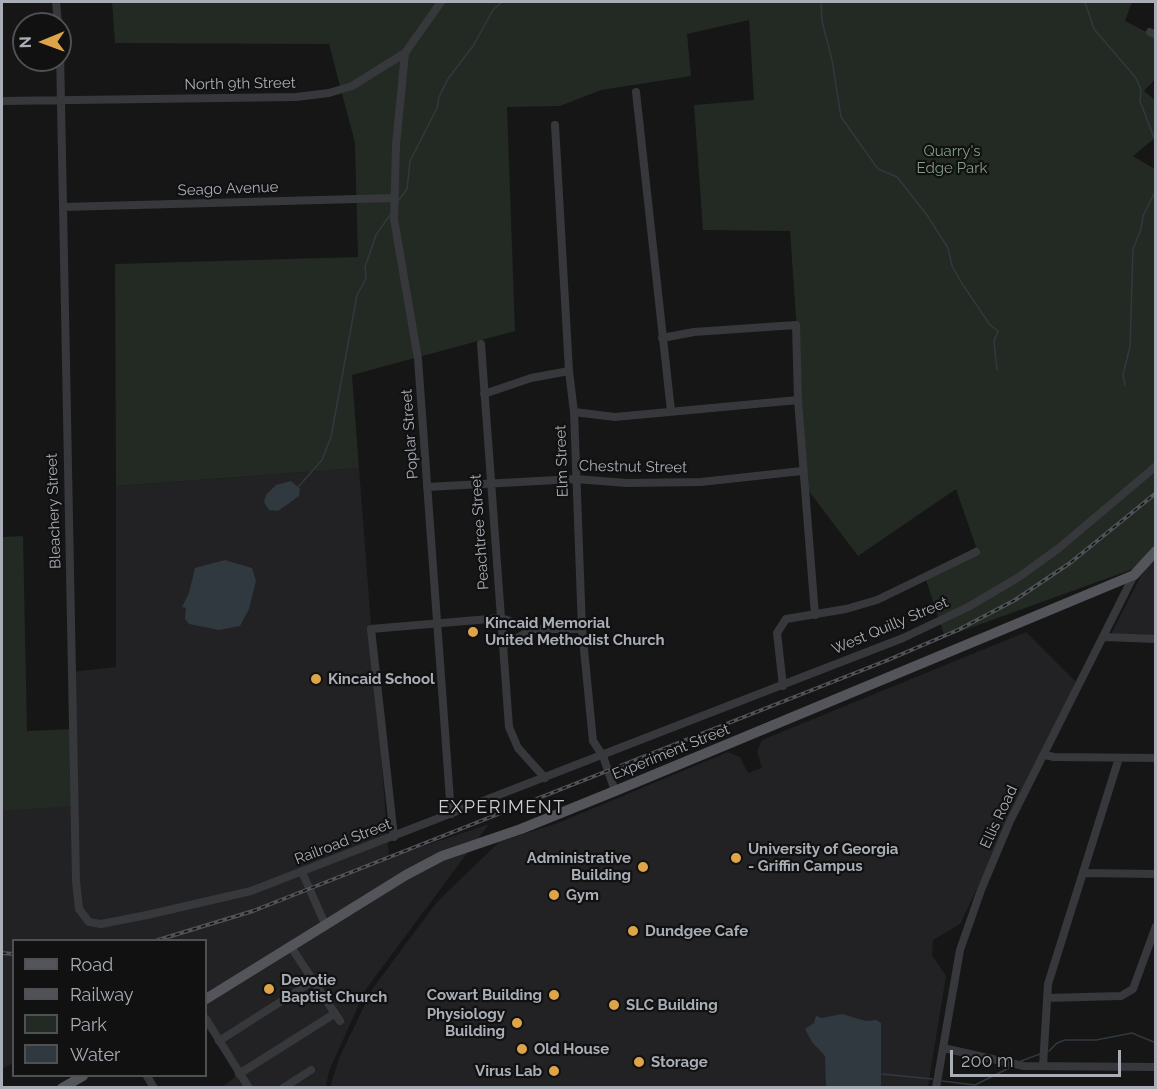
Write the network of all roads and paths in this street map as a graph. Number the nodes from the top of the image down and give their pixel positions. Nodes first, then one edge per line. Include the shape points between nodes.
1 (441, 2) edge
2 (405, 53) junction
3 (61, 72) edge
4 (636, 92) dead end
5 (63, 100) junction
6 (2, 101) edge
7 (555, 125) dead end
8 (393, 198) junction
9 (63, 207) junction
10 (662, 338) junction
11 (481, 344) dead end
12 (569, 371) junction
13 (484, 394) junction
14 (798, 400) junction
15 (671, 411) junction
16 (574, 412) junction
17 (1155, 466) edge
18 (802, 471) junction
19 (575, 479) junction
20 (490, 482) junction
21 (427, 487) junction
22 (1155, 551) edge
23 (976, 552) dead end
24 (1134, 575) junction
25 (815, 615) junction
26 (501, 618) junction
27 (436, 621) junction
28 (533, 629) junction
29 (582, 629) junction
30 (1105, 637) junction
31 (1155, 639) edge
32 (503, 646) junction
33 (783, 686) junction
34 (603, 755) junction
35 (1046, 755) junction
36 (1119, 758) junction
37 (1155, 758) edge
38 (544, 778) junction
39 (615, 791) junction
40 (451, 814) junction
41 (394, 837) junction
42 (303, 872) junction
43 (1084, 873) junction
44 (1155, 874) edge
45 (85, 919) joint
46 (325, 924) junction
47 (1155, 926) edge
48 (291, 947) junction
49 (313, 981) junction
50 (207, 998) edge
51 (1047, 998) junction
52 (207, 1021) edge
53 (219, 1041) junction
54 (943, 1048) junction
55 (1043, 1066) junction
56 (1155, 1067) edge
57 (311, 1070) dead end
58 (239, 1074) junction
59 (81, 1077) edge
60 (63, 1087) edge
61 (249, 1088) edge
62 (283, 1088) edge
63 (936, 1088) edge

1 - 2 street, North 9th Street
2 - 5 street, North 9th Street via 352,86 329,93 296,97
2 - 8 street, Poplar Street
3 - 5 street, Bleachery Street
4 - 10 street
5 - 6 street, North 9th Street
5 - 9 street, Bleachery Street
7 - 12 street, Elm Street
8 - 9 street, Seago Avenue
8 - 21 street, Poplar Street via 396,237 418,359
9 - 45 street, Bleachery Street via 76,881 79,909
10 - 14 street via 796,325
10 - 15 street
11 - 13 street, Peachtree Street
12 - 13 street via 531,378
12 - 16 street, Elm Street
13 - 20 street, Peachtree Street
14 - 15 street
14 - 18 street
15 - 16 street via 615,417
16 - 19 street, Elm Street
17 - 33 street, West Quilly Street via 1059,548 990,595 903,638
18 - 19 street, Chestnut Street via 701,482
18 - 25 street
19 - 20 street, Chestnut Street
19 - 29 street, Elm Street
20 - 21 street, Chestnut Street
20 - 26 street, Peachtree Street
21 - 27 street, Poplar Street
22 - 24 main road, Experiment Street
23 - 25 street via 877,600
24 - 30 street, Ellis Road
24 - 39 main road, Experiment Street
25 - 33 street via 781,623 777,633
26 - 27 street
26 - 28 street
26 - 32 street, Peachtree Street
27 - 40 street, Poplar Street
27 - 41 street via 371,629
28 - 29 street
28 - 32 street
29 - 34 street, Elm Street via 593,741
30 - 31 street
30 - 35 street, Ellis Road
32 - 38 street, Peachtree Street via 512,738
33 - 34 street, West Quilly Street
34 - 38 street, Railroad Street
34 - 39 street, Elm Street
35 - 36 street
35 - 54 street, Ellis Road via 1010,821 960,950
36 - 37 street
36 - 43 street
38 - 40 street, Railroad Street
39 - 46 main road, Experiment Street via 442,856
40 - 41 street, Railroad Street
41 - 42 street, Railroad Street
42 - 45 street, Railroad Street via 251,891 147,915 101,924
42 - 46 street
43 - 44 street
43 - 51 street
46 - 48 main road, Experiment Street
47 - 51 street via 1133,989 1121,996
48 - 49 street
48 - 50 main road, Experiment Street
49 - 53 street
49 - 58 street via 337,1017
51 - 55 street
52 - 53 street
53 - 58 street
54 - 55 street via 1005,1063
54 - 63 street, Ellis Road
55 - 56 street
57 - 62 street
58 - 61 street
59 - 60 main road

